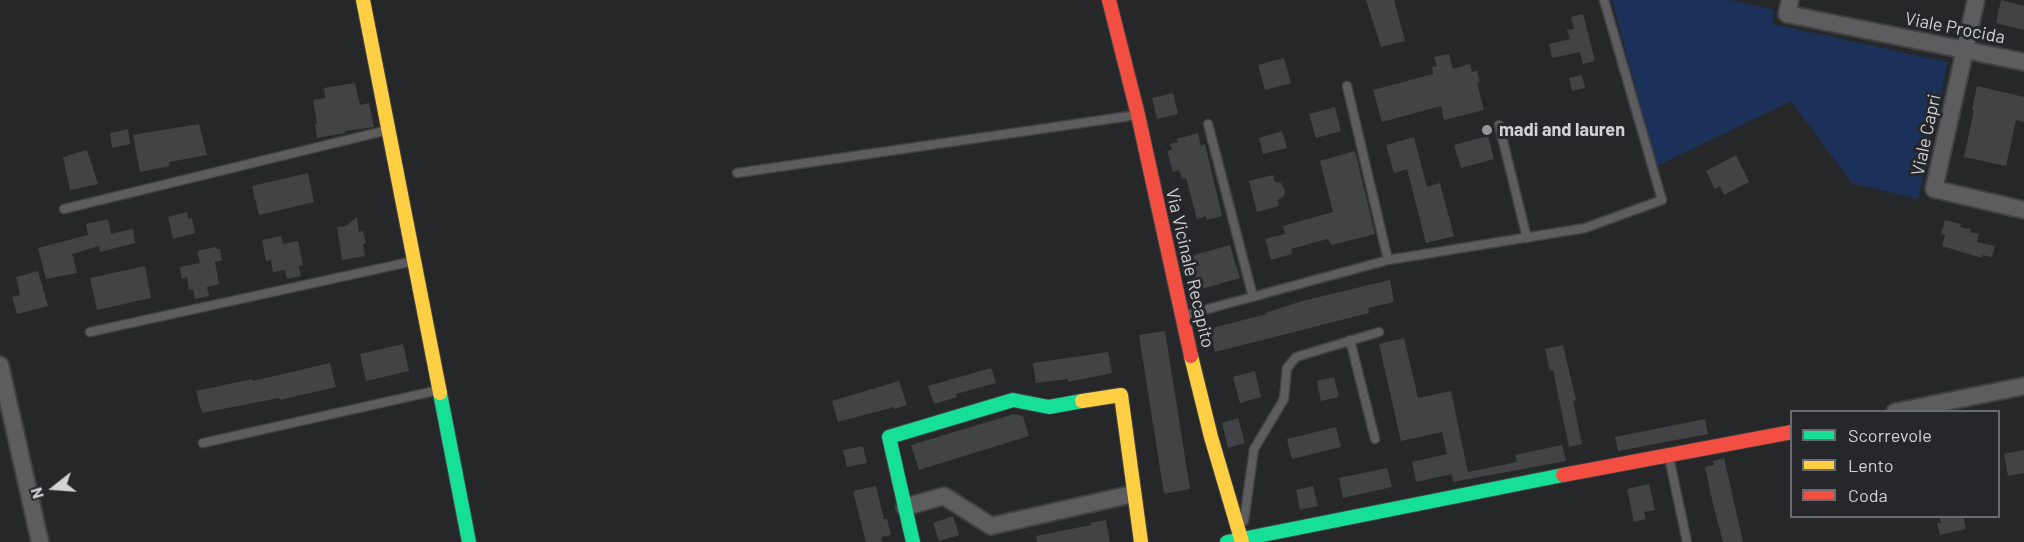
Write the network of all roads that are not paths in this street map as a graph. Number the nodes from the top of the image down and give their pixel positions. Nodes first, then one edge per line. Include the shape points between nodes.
1 (363, 0) edge
2 (1109, 0) edge
3 (1604, 0) edge
4 (1790, 0) edge
5 (1976, 0) edge
6 (1965, 50) junction
7 (2024, 62) edge
8 (1347, 86) dead end
9 (1138, 115) junction
10 (1208, 124) dead end
11 (1499, 125) dead end
12 (388, 130) junction
13 (737, 173) dead end
14 (64, 209) dead end
15 (2024, 210) edge
16 (1527, 238) junction
17 (1388, 260) junction
18 (414, 261) junction
19 (1253, 297) junction
20 (1182, 316) junction
21 (90, 332) dead end
22 (1379, 332) dead end
23 (1350, 340) junction
24 (0, 365) edge
25 (2024, 386) edge
26 (439, 390) junction
27 (1900, 410) edge
28 (1790, 432) edge
29 (1375, 439) dead end
30 (203, 443) dead end
31 (1669, 457) junction
32 (1132, 494) junction
33 (905, 507) junction
34 (1237, 541) edge
35 (40, 542) edge
36 (469, 542) edge
37 (913, 542) edge
38 (1142, 542) edge
39 (1687, 542) edge

1 - 12 street
2 - 9 street, Via Vicinale Recapito
3 - 16 lane via 1662,200 1585,228
4 - 6 street, Viale Procida via 1787,14
5 - 6 street, Viale Capri
6 - 7 street, Viale Procida
6 - 15 street, Viale Capri via 1935,189
8 - 17 lane
9 - 13 lane
9 - 20 street, Via Vicinale Recapito
10 - 19 lane
11 - 16 lane
12 - 14 lane
12 - 18 street
16 - 17 lane
17 - 19 lane
18 - 21 lane
18 - 26 street
19 - 20 lane
20 - 34 street, Via Vicinale Recapito
22 - 23 lane
23 - 29 lane
23 - 34 lane via 1296,357 1287,368 1284,399 1254,448
24 - 35 street
25 - 27 street
26 - 30 lane
26 - 36 street
28 - 31 street
31 - 34 street via 1478,491
31 - 39 lane
32 - 33 street via 991,526 945,496
32 - 33 street via 1121,395 1049,407 1013,399 889,436
32 - 38 street
33 - 37 street

